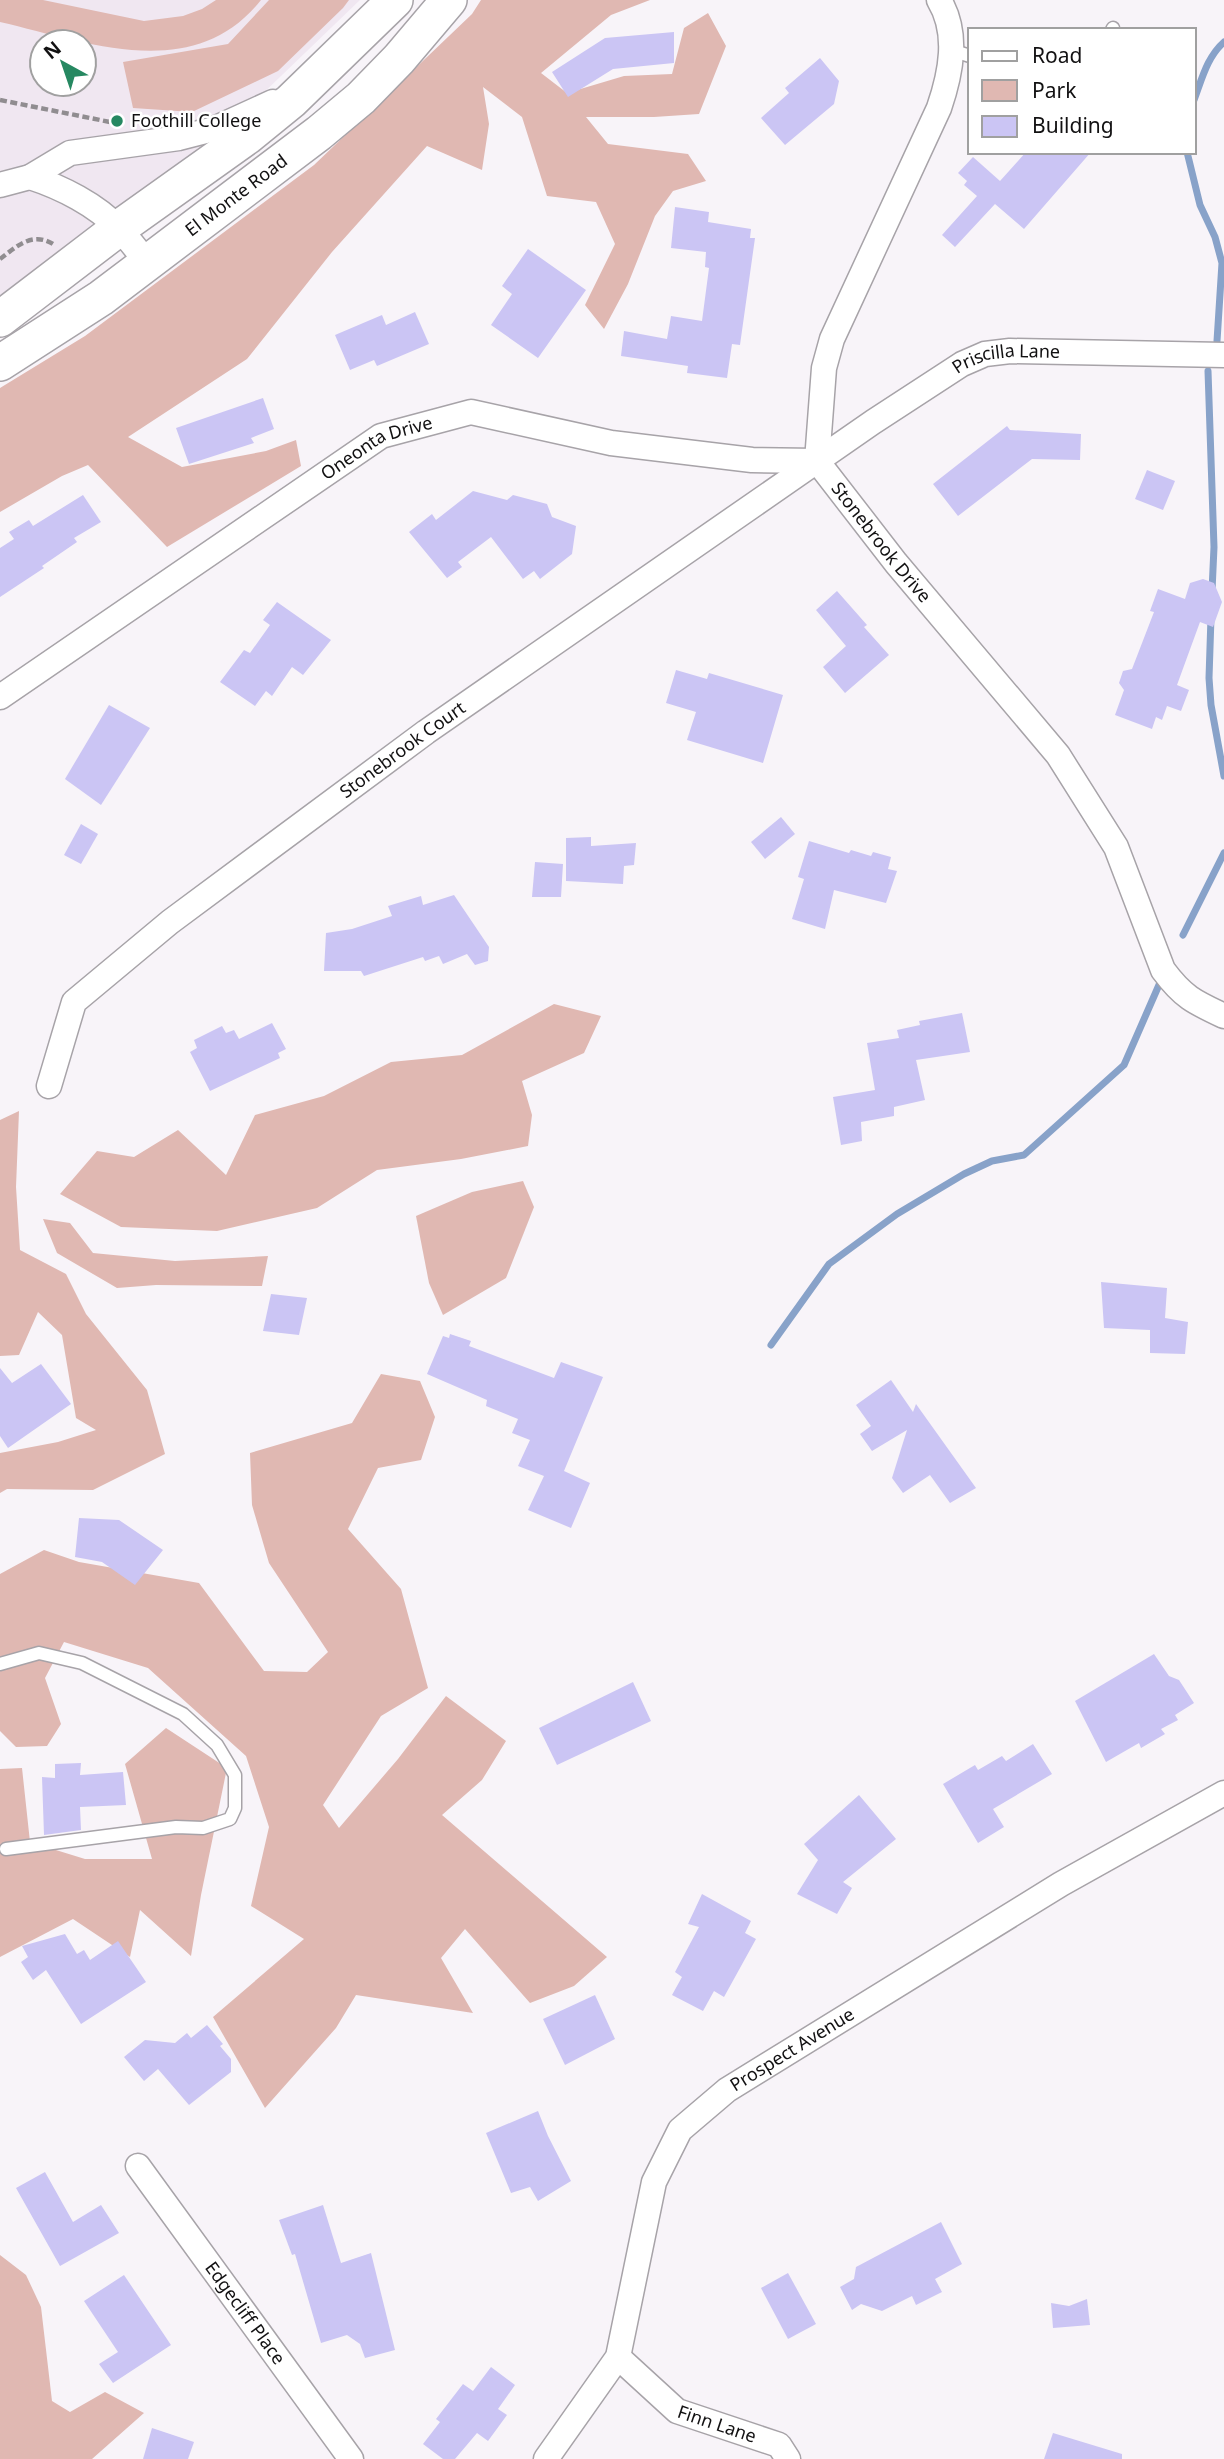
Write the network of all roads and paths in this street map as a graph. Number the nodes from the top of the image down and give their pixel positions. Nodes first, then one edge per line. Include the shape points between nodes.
1 (395, 0) edge
2 (449, 0) edge
3 (939, 0) edge
4 (348, 48) junction
5 (960, 53) edge
6 (0, 100) edge
7 (115, 123) dead end
8 (30, 177) junction
9 (0, 185) edge
10 (119, 228) junction
11 (60, 250) dead end
12 (0, 259) edge
13 (147, 263) junction
14 (0, 318) edge
15 (1224, 355) edge
16 (0, 363) edge
17 (817, 461) junction
18 (0, 697) edge
19 (1224, 1016) edge
20 (49, 1086) dead end
21 (0, 1664) edge
22 (1224, 1793) edge
23 (6, 1849) dead end
24 (138, 2166) dead end
25 (618, 2357) junction
26 (351, 2459) edge
27 (546, 2459) edge
28 (788, 2459) edge

1 - 4 street
2 - 13 street, El Monte Road via 361,98
3 - 5 street
4 - 8 street via 306,82 245,116 179,138 70,153
4 - 10 street via 248,136
5 - 17 street via 832,339 824,368
6 - 7 path
8 - 9 street
8 - 10 street via 77,198
10 - 13 street
10 - 14 street
11 - 12 path via 49,241 23,241
13 - 16 street, El Monte Road via 101,299
15 - 17 street, Priscilla Lane via 985,354 962,364
17 - 18 street, Oneonta Drive via 752,460 611,443 471,412 381,436
17 - 19 street, Stonebrook Drive via 896,563 1058,755 1116,848 1163,970 1189,1000
17 - 20 street, Stonebrook Court via 426,732 170,922 74,1002
21 - 23 lane via 38,1653 82,1663 135,1687 183,1714 217,1745 235,1775 235,1808 230,1819 203,1828 176,1827
22 - 25 street, Prospect Avenue via 1061,1884 727,2090 680,2130 654,2182
24 - 26 street, Edgecliff Place
25 - 27 street, Prospect Avenue
25 - 28 street, Finn Lane via 677,2411 779,2445

